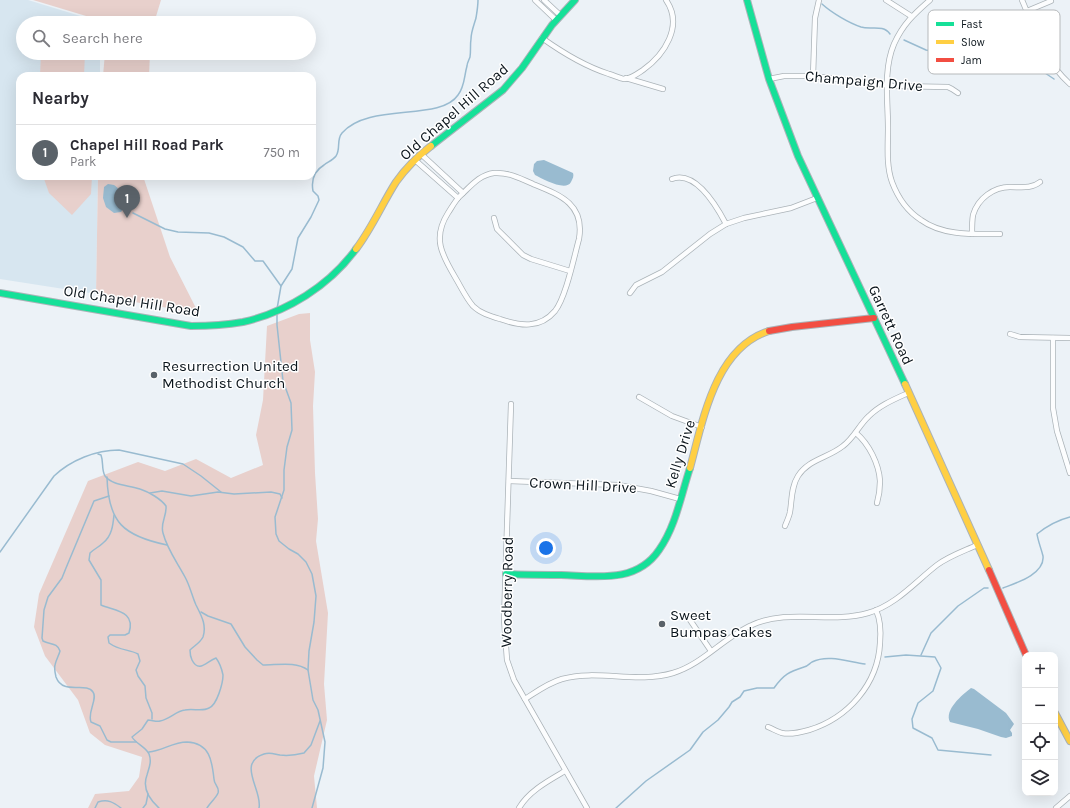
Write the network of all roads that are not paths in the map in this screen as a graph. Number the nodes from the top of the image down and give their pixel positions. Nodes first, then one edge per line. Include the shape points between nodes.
1 (535, 0) edge
2 (544, 0) edge
3 (575, 0) edge
4 (666, 0) edge
5 (747, 0) edge
6 (819, 0) edge
7 (886, 0) edge
8 (930, 0) edge
9 (1022, 0) edge
10 (1051, 1) edge
11 (1027, 10) joint
12 (911, 16) junction
13 (558, 17) junction
14 (542, 38) junction
15 (1060, 73) edge
16 (813, 76) junction
17 (626, 78) junction
18 (769, 79) junction
19 (1070, 84) edge
20 (887, 85) junction
21 (663, 89) dead end
22 (958, 93) dead end
23 (421, 154) junction
24 (415, 160) junction
25 (442, 173) junction
26 (437, 179) junction
27 (672, 179) dead end
28 (1040, 182) dead end
29 (463, 193) junction
30 (458, 198) junction
31 (816, 198) junction
32 (494, 218) dead end
33 (726, 224) junction
34 (972, 234) junction
35 (1000, 234) dead end
36 (570, 272) junction
37 (0, 293) edge
38 (630, 293) dead end
39 (874, 318) junction
40 (1010, 334) dead end
41 (1053, 338) junction
42 (1070, 338) edge
43 (908, 393) junction
44 (639, 397) dead end
45 (511, 404) dead end
46 (702, 427) junction
47 (856, 433) junction
48 (1070, 473) edge
49 (509, 481) junction
50 (680, 498) junction
51 (877, 503) dead end
52 (785, 526) dead end
53 (977, 545) junction
54 (506, 574) junction
55 (876, 610) junction
56 (688, 617) dead end
57 (711, 651) junction
58 (1025, 652) edge
59 (525, 699) junction
60 (1058, 719) edge
61 (768, 727) dead end
62 (1070, 741) edge
63 (566, 771) junction
64 (1070, 796) edge
65 (519, 808) edge
66 (587, 808) edge
67 (1056, 808) edge

1 - 13 street
2 - 13 street
3 - 13 street, Old Chapel Hill Road
4 - 17 street via 673,21 668,44 650,66 635,76
5 - 18 street, Garrett Road
6 - 16 street via 815,18
7 - 12 street
8 - 12 street
9 - 11 street
10 - 11 street
12 - 20 street via 893,46
13 - 14 street, Old Chapel Hill Road
14 - 17 street via 591,68
14 - 23 street, Old Chapel Hill Road via 506,88
15 - 19 street
16 - 18 street, Champaign Drive
16 - 20 street, Champaign Drive
17 - 21 street
18 - 31 street, Garrett Road via 788,133
20 - 22 street, Champaign Drive via 948,87
20 - 34 street via 888,165 892,182 902,202 910,212 931,226
23 - 24 street, Old Chapel Hill Road
23 - 25 street
24 - 26 street
24 - 37 street, Old Chapel Hill Road via 341,268 323,284 293,303 257,318 221,325 180,324
25 - 26 street
25 - 29 street
26 - 30 street
27 - 33 street via 686,179 701,188 714,202
28 - 34 street via 1030,187 1000,188 983,198 974,212
29 - 30 street
29 - 36 street via 479,178 499,173 515,176 563,198 574,209 580,223 579,240
30 - 36 street via 442,223 441,250 469,300 481,312 520,325 541,322 560,304
31 - 33 street via 791,208
31 - 39 street, Garrett Road
32 - 36 street via 497,229 523,255
33 - 38 street via 673,265 636,285
34 - 35 street
39 - 43 street, Garrett Road
39 - 46 street, Kelly Drive via 792,327 756,337 724,368 711,395
40 - 41 street via 1020,338
41 - 42 street
41 - 48 street via 1053,408 1059,440
43 - 47 street via 869,415
43 - 53 street, Garrett Road
44 - 46 street via 672,416
45 - 49 street, Woodberry Road
46 - 50 street, Kelly Drive
47 - 51 street via 866,442 878,472 880,486
47 - 52 street via 845,445 815,460 798,475
49 - 50 street, Crown Hill Drive via 618,485
49 - 54 street, Woodberry Road
50 - 54 street, Kelly Drive via 667,537 655,556 641,568 601,577
53 - 55 street via 944,560 897,598
53 - 58 street, Garrett Road
54 - 59 street, Woodberry Road via 505,651 511,673
55 - 57 street via 850,617 772,618 746,628
55 - 61 street via 881,630 877,662 867,686 856,701 837,717 814,728 783,733
56 - 57 street
57 - 59 street via 674,673 653,677 573,676 554,682
59 - 63 street, Woodberry Road
60 - 62 street
63 - 65 street via 534,791
63 - 66 street, Woodberry Road
64 - 67 street

